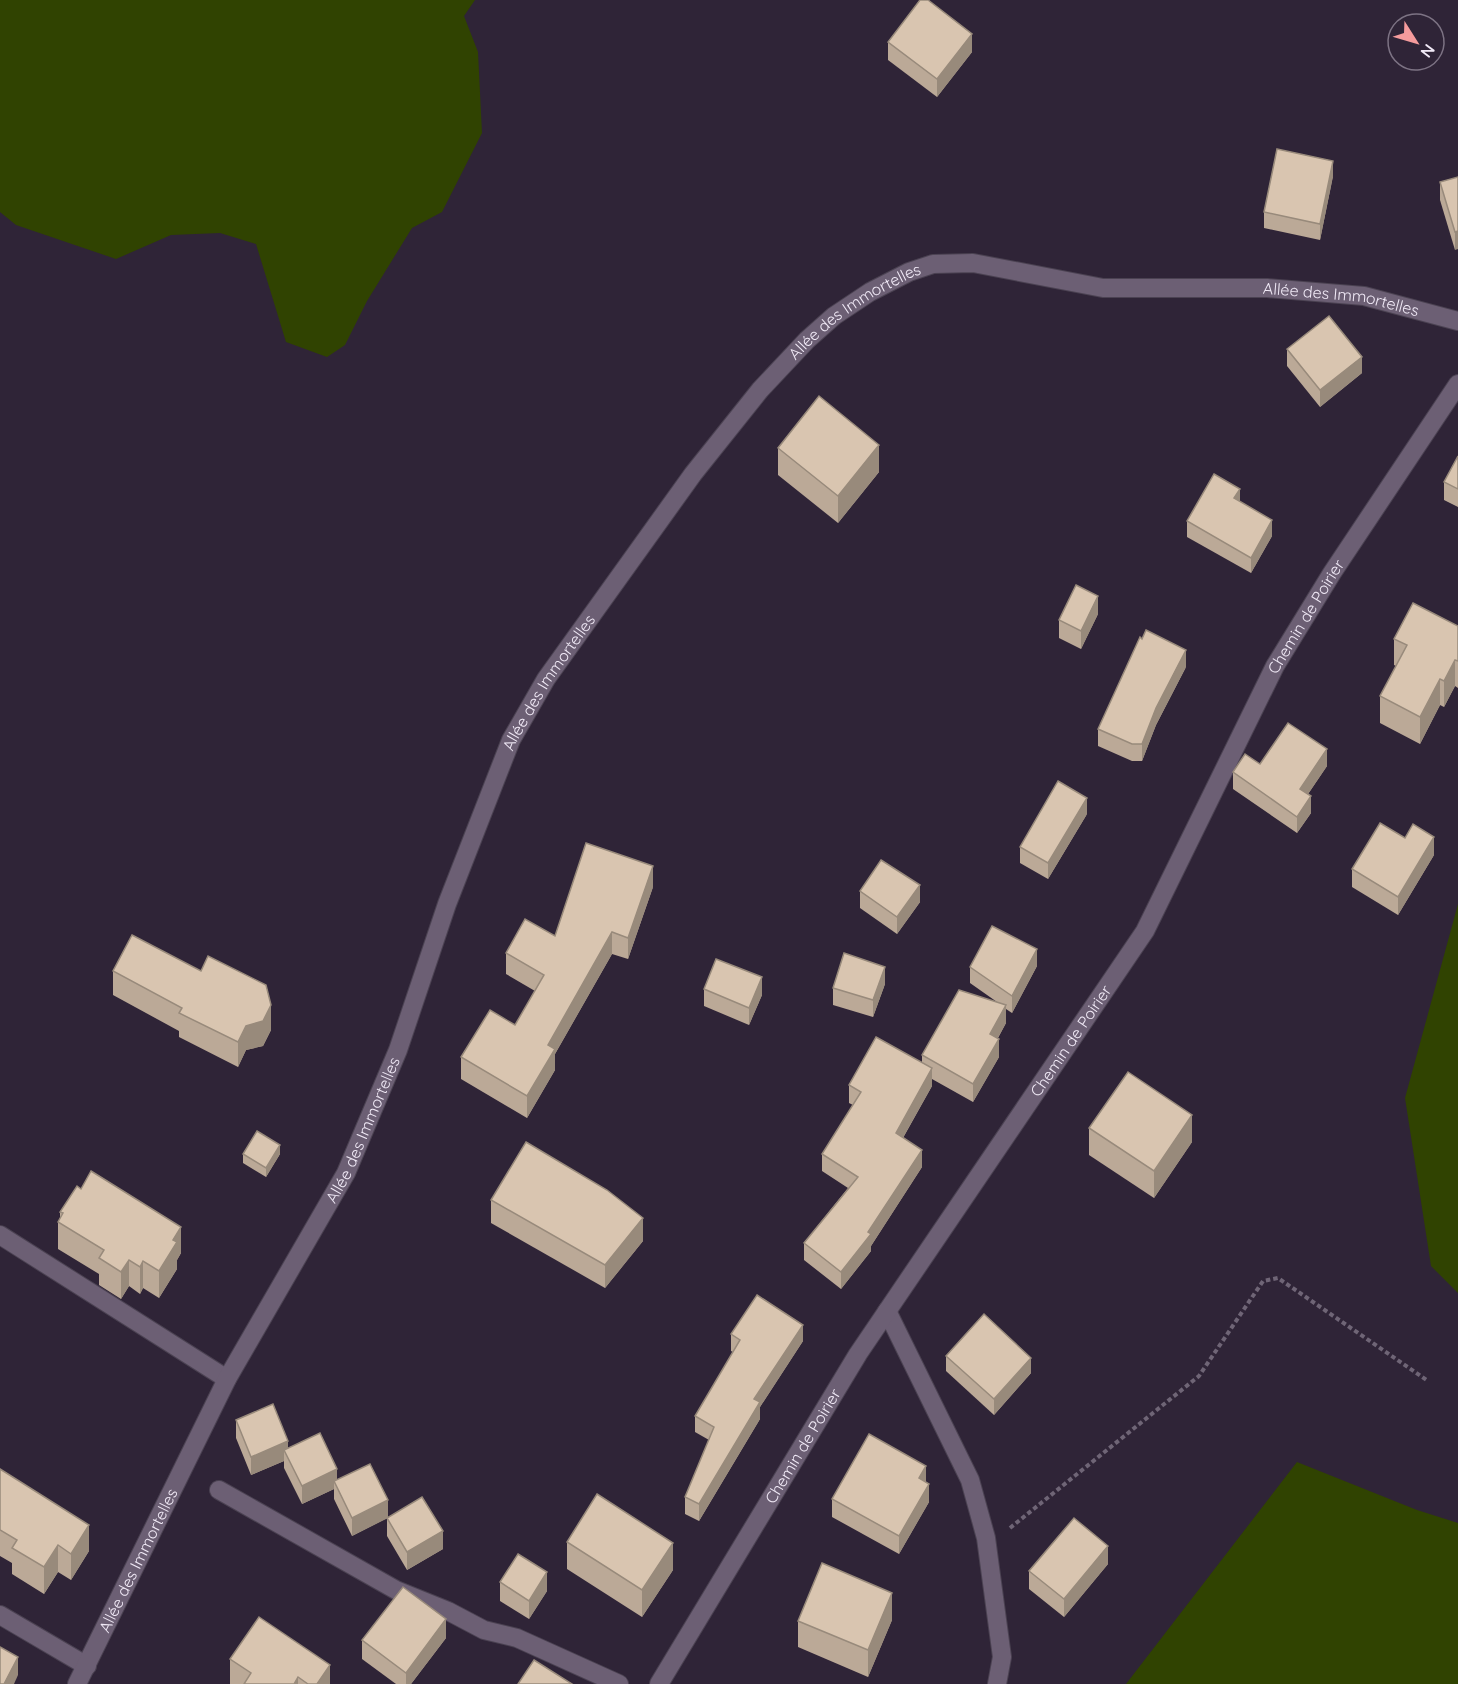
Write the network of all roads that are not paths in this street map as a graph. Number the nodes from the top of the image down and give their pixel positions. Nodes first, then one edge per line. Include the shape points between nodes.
1 (1458, 321) edge
2 (1458, 384) edge
3 (0, 1235) edge
4 (887, 1311) junction
5 (227, 1379) junction
6 (219, 1490) dead end
7 (0, 1616) edge
8 (87, 1666) junction
9 (76, 1684) edge
10 (619, 1684) edge
11 (659, 1684) edge
12 (997, 1684) edge

1 - 5 street, Allée des Immortelles via 1364,296 1267,288 1103,288 973,263 933,264 909,272 834,316 760,390 693,474 546,679 511,740 447,904 398,1050 346,1173
2 - 4 street, Chemin de Poirier via 1275,666 1145,931
3 - 5 street
4 - 11 street, Chemin de Poirier
4 - 12 street via 970,1480 986,1538 1002,1657
5 - 8 street, Allée des Immortelles
6 - 10 street via 396,1590
7 - 8 street
8 - 9 street, Allée des Immortelles

